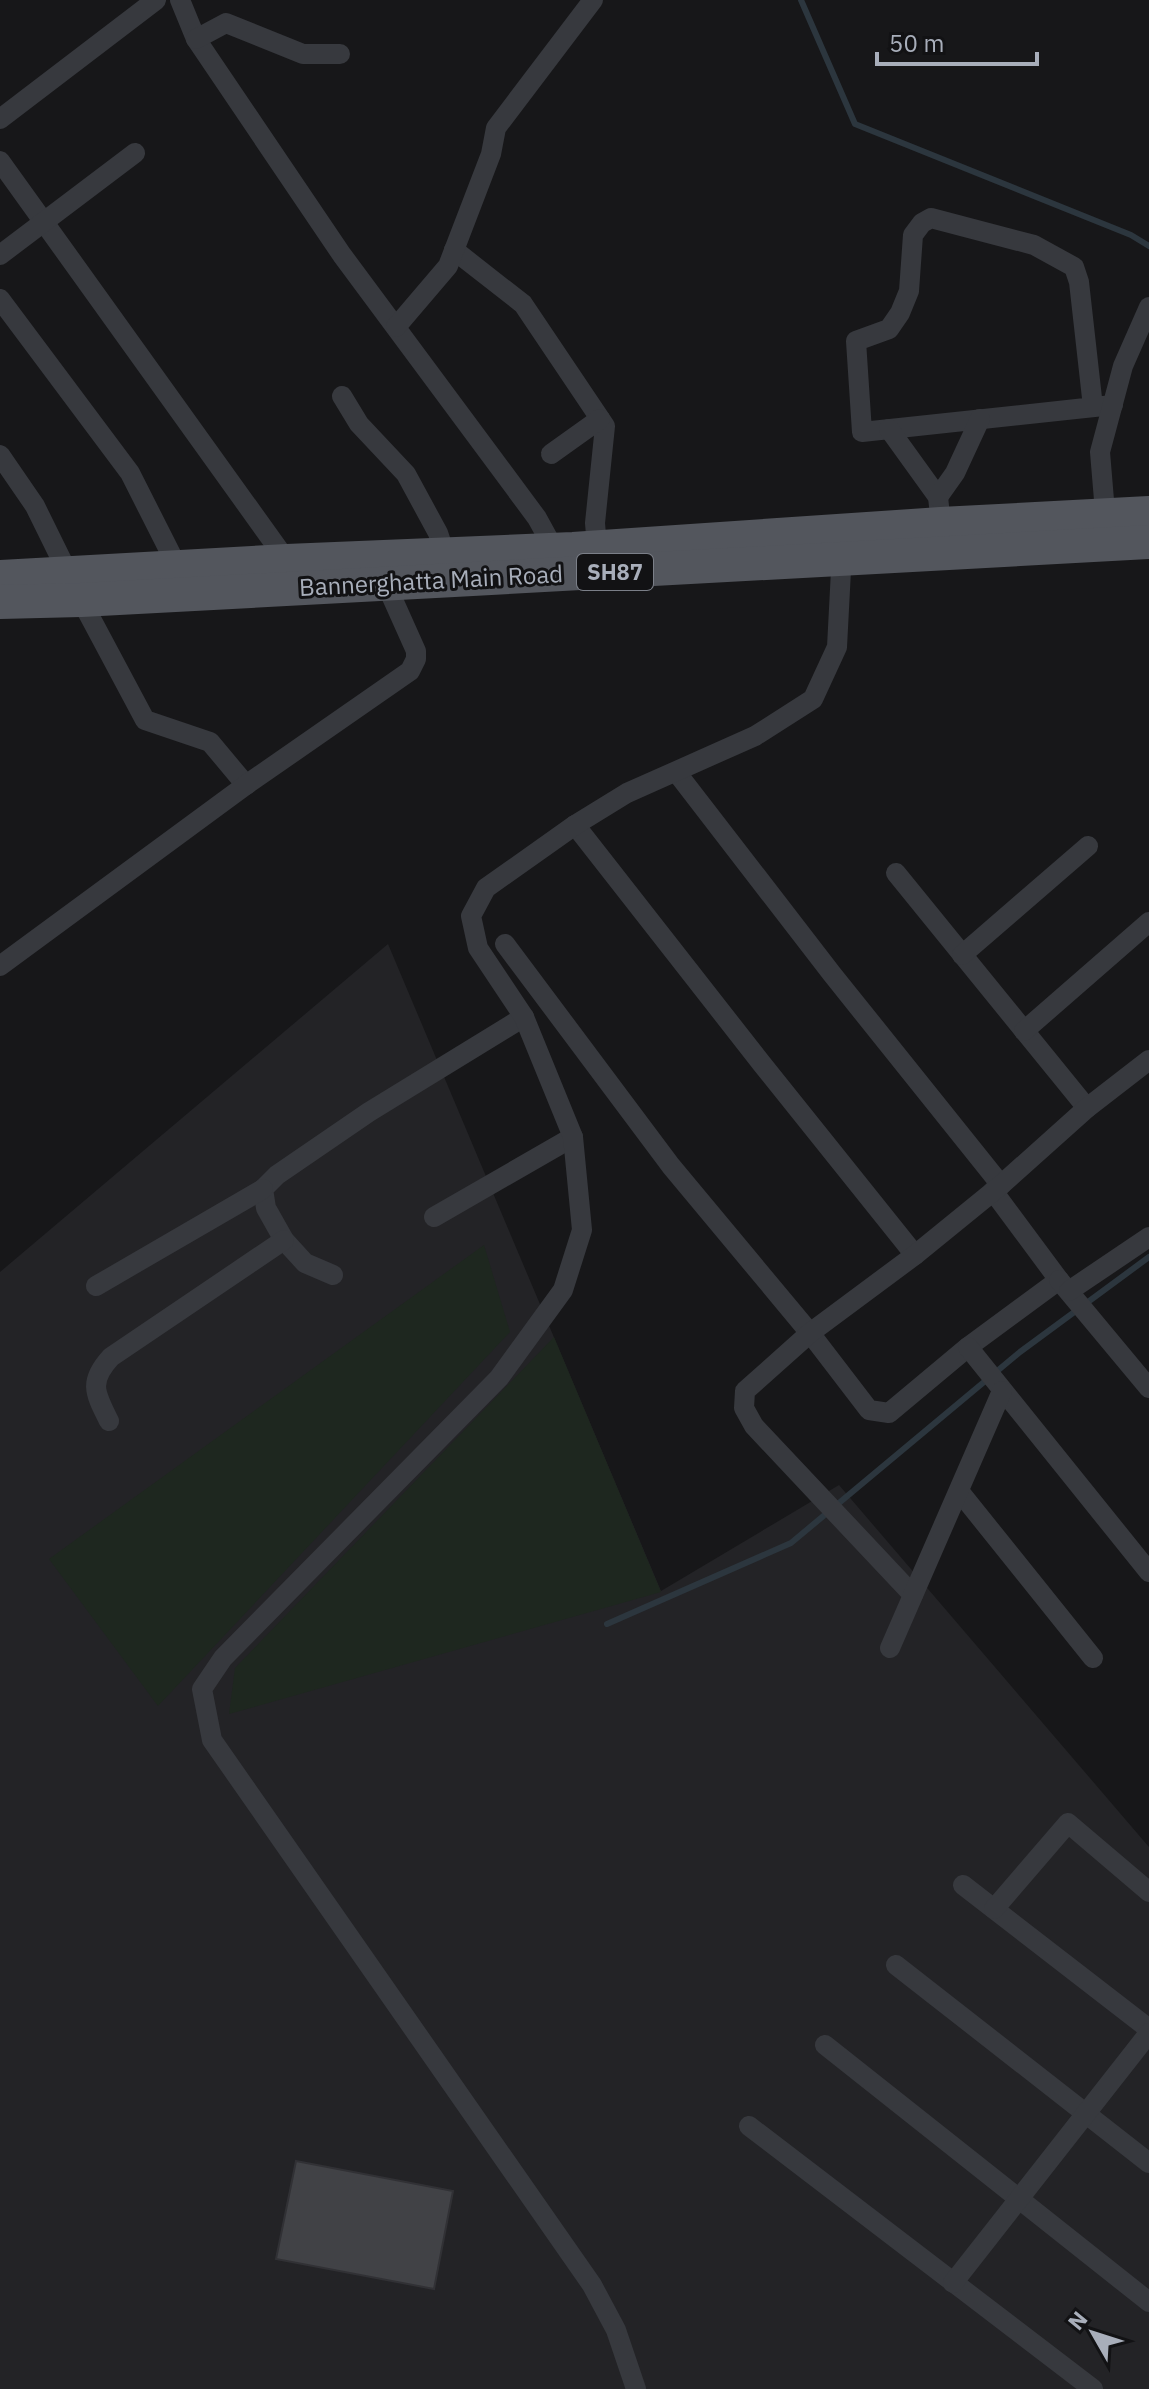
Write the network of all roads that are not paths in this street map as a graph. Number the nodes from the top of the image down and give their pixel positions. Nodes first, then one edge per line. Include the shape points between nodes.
1 (156, 0) edge
2 (180, 0) edge
3 (593, 0) edge
4 (196, 39) junction
5 (340, 54) dead end
6 (0, 119) edge
7 (135, 153) dead end
8 (0, 161) edge
9 (42, 223) junction
10 (454, 250) junction
11 (0, 255) edge
12 (0, 299) edge
13 (1149, 307) edge
14 (396, 327) junction
15 (342, 396) dead end
16 (1103, 406) junction
17 (600, 419) junction
18 (980, 419) junction
19 (889, 429) junction
20 (551, 454) dead end
21 (0, 455) edge
22 (939, 511) junction
23 (1149, 513) edge
24 (1106, 530) junction
25 (1149, 542) edge
26 (841, 545) junction
27 (597, 547) junction
28 (445, 554) junction
29 (287, 561) junction
30 (554, 562) junction
31 (178, 568) junction
32 (0, 577) edge
33 (386, 584) junction
34 (75, 587) junction
35 (0, 602) edge
36 (677, 773) junction
37 (246, 785) junction
38 (575, 825) junction
39 (1088, 846) dead end
40 (896, 873) dead end
41 (1149, 922) edge
42 (505, 944) dead end
43 (962, 955) junction
44 (0, 966) edge
45 (524, 1017) junction
46 (1024, 1031) junction
47 (1149, 1060) edge
48 (1087, 1108) junction
49 (573, 1137) junction
50 (997, 1188) junction
51 (263, 1189) junction
52 (434, 1217) dead end
53 (1149, 1237) edge
54 (284, 1240) junction
55 (915, 1255) junction
56 (333, 1275) dead end
57 (96, 1286) dead end
58 (1064, 1286) junction
59 (810, 1333) junction
60 (968, 1347) junction
61 (1149, 1388) edge
62 (1002, 1391) junction
63 (109, 1421) dead end
64 (959, 1491) junction
65 (1149, 1572) edge
66 (913, 1595) junction
67 (890, 1648) dead end
68 (1093, 1658) dead end
69 (963, 1885) dead end
70 (1149, 1892) edge
71 (994, 1909) junction
72 (896, 1965) dead end
73 (1149, 2031) edge
74 (825, 2045) dead end
75 (1086, 2114) junction
76 (749, 2126) dead end
77 (1149, 2163) edge
78 (1019, 2199) junction
79 (953, 2283) junction
80 (1149, 2302) edge
81 (636, 2389) edge
82 (1093, 2389) edge

1 - 6 street
2 - 4 street
3 - 10 street via 496,128
4 - 5 street via 226,23 303,54
4 - 14 street
7 - 9 street
8 - 9 street
9 - 11 street
9 - 29 street
10 - 14 street via 448,266
10 - 17 street via 523,304
12 - 31 street via 130,473
13 - 16 street
14 - 30 street via 537,518
15 - 28 street via 359,424 406,474
16 - 18 street
16 - 19 street via 1074,267 1034,245 931,218 913,235 909,291 900,313 889,329 856,341 862,432
16 - 24 street via 1100,452
17 - 20 street
17 - 27 street via 605,426
18 - 19 street
18 - 22 street
19 - 22 street
21 - 34 street via 35,506
22 - 24 main road
22 - 26 main road
23 - 24 main road
24 - 25 main road, Bannerghatta Main Road / SH87
24 - 26 main road, Bannerghatta Main Road / SH87
26 - 27 main road
26 - 30 main road, Bannerghatta Main Road / SH87
26 - 36 street via 837,647 813,699 755,736
27 - 30 main road
28 - 29 main road
28 - 30 main road
29 - 31 main road
30 - 33 main road, Bannerghatta Main Road / SH87
31 - 34 main road
32 - 34 main road
33 - 34 main road, Bannerghatta Main Road / SH87
33 - 37 street via 416,651 410,671
34 - 35 main road, Bannerghatta Main Road / SH87
34 - 37 street via 145,720 210,742
36 - 38 street via 627,793
36 - 50 street
37 - 44 street
38 - 45 street via 486,888 471,916 478,948
38 - 55 street
39 - 43 street
40 - 43 street
41 - 46 street
42 - 59 street via 671,1166
43 - 46 street
45 - 49 street
45 - 51 street via 369,1112
46 - 48 street
47 - 48 street
48 - 50 street
49 - 52 street
49 - 81 street via 582,1230 563,1290 499,1378 223,1658 202,1689 212,1740 592,2285 616,2330
50 - 55 street
50 - 58 street
51 - 54 street via 266,1208
51 - 57 street
53 - 58 street
54 - 56 street via 305,1263
54 - 63 street via 102,1366 95,1392
55 - 59 street
58 - 60 street
58 - 61 street
59 - 60 street via 869,1410 889,1413
59 - 66 street via 745,1391 744,1408 754,1426
60 - 62 street
62 - 64 street
62 - 65 street
64 - 66 street
64 - 68 street
66 - 67 street
69 - 71 street
70 - 71 street via 1068,1823
71 - 73 street
72 - 75 street
73 - 75 street
74 - 78 street
75 - 77 street
75 - 78 street
76 - 79 street
78 - 79 street
78 - 80 street
79 - 82 street

